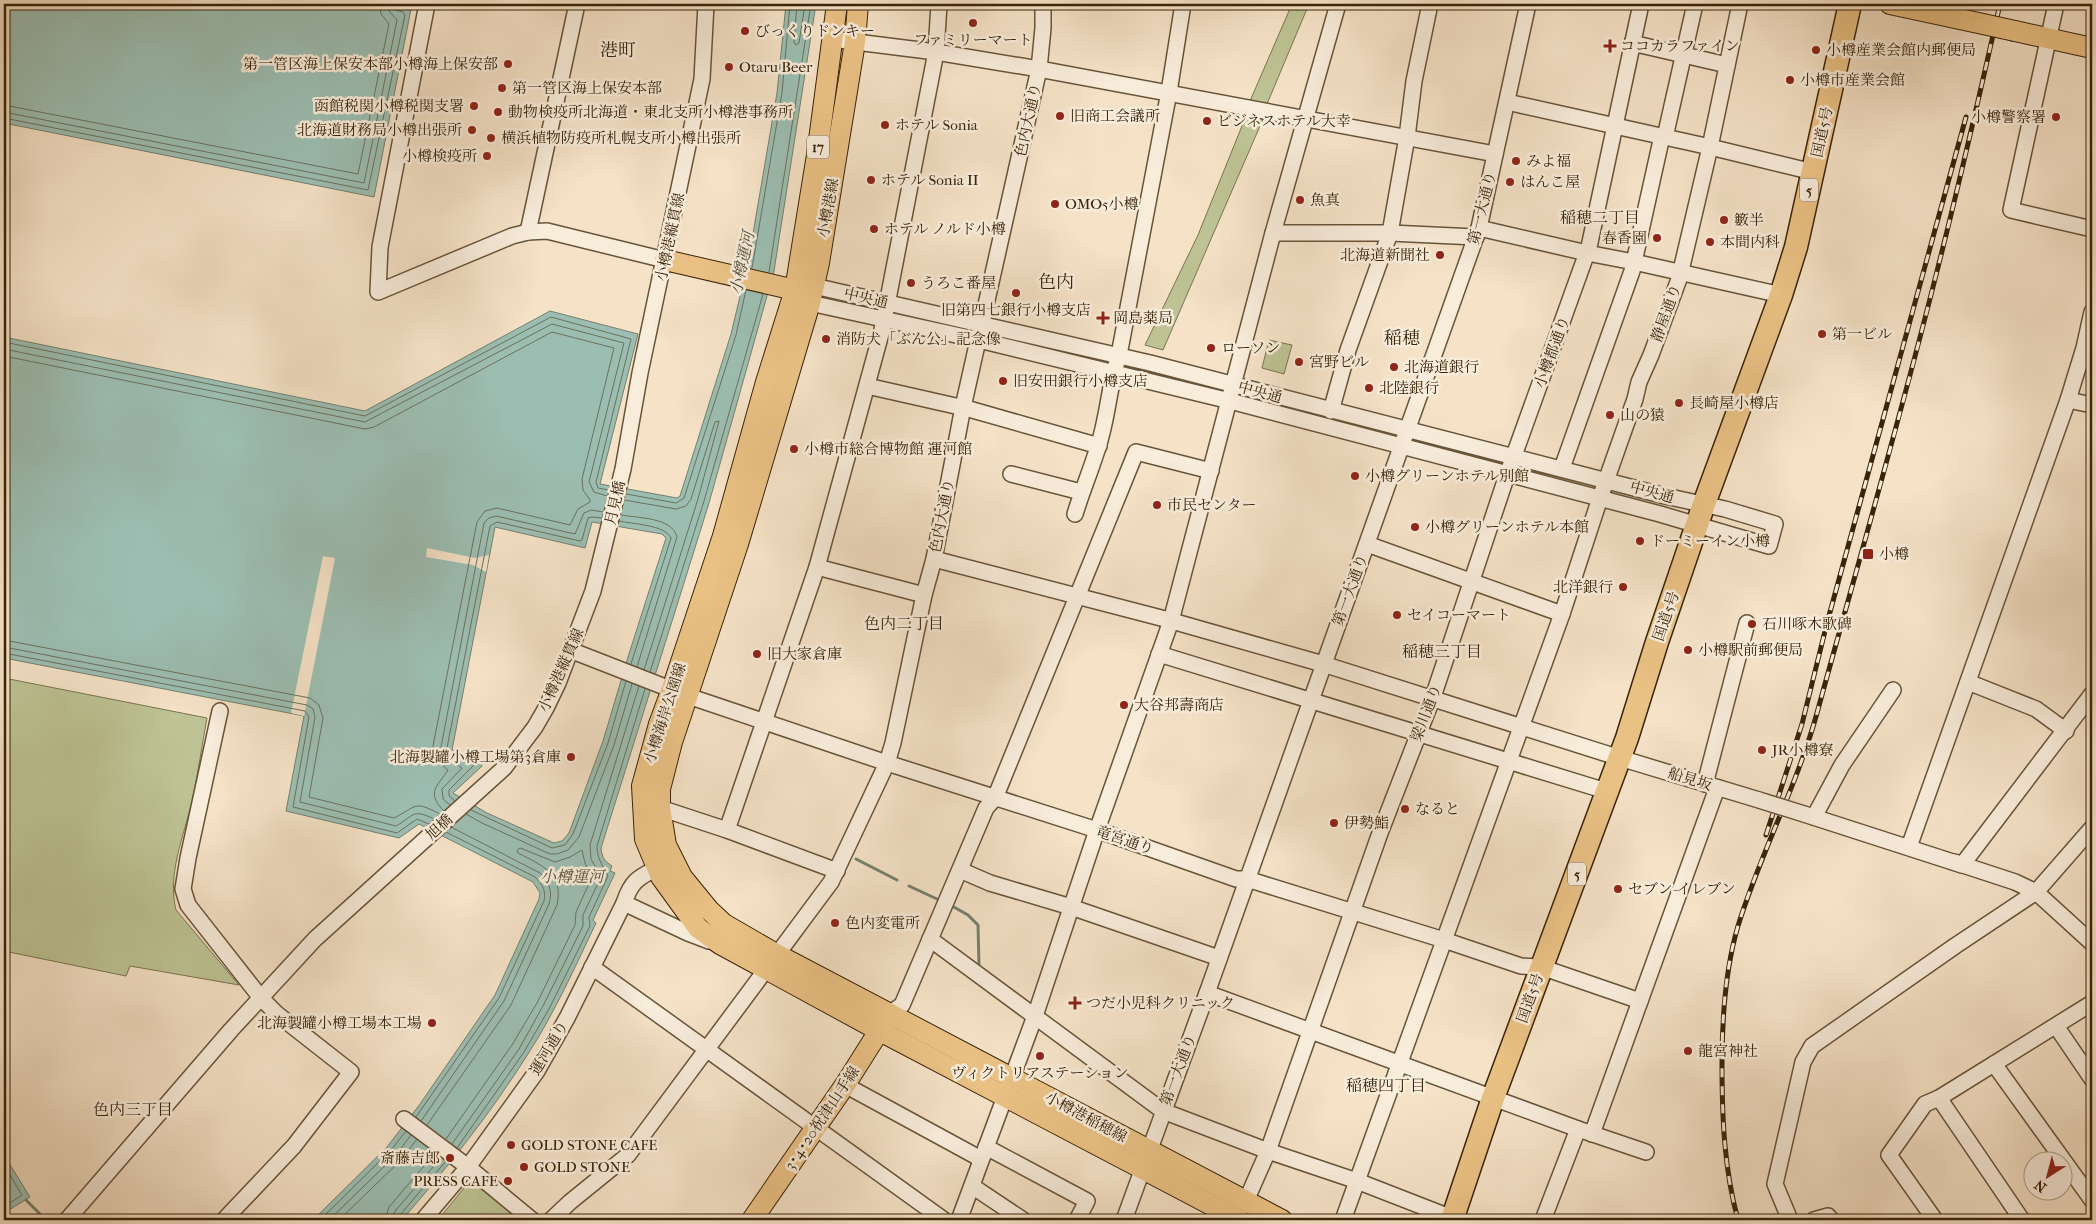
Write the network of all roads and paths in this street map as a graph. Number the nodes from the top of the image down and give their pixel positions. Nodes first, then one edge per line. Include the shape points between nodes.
1 (427, 4) edge
2 (577, 4) edge
3 (706, 4) edge
4 (837, 4) edge
5 (858, 4) edge
6 (939, 4) edge
7 (1043, 4) edge
8 (1183, 4) edge
9 (1338, 4) edge
10 (1430, 4) edge
11 (1528, 4) edge
12 (1641, 4) edge
13 (1695, 4) edge
14 (1740, 4) edge
15 (1850, 4) edge
16 (1890, 4) edge
17 (2056, 4) edge
18 (1953, 10) edge
19 (832, 39) junction
20 (2048, 39) junction
21 (855, 42) junction
22 (1632, 43) junction
23 (2092, 48) edge
24 (936, 52) junction
25 (1683, 55) junction
26 (1727, 65) junction
27 (1039, 69) junction
28 (1169, 92) junction
29 (1507, 102) junction
30 (1305, 118) junction
31 (1614, 126) junction
32 (1407, 137) junction
33 (1663, 137) junction
34 (1710, 147) junction
35 (1495, 154) junction
36 (1814, 172) junction
37 (2092, 229) edge
38 (528, 232) junction
39 (1273, 233) junction
40 (1390, 233) junction
41 (1478, 233) junction
42 (1588, 250) junction
43 (665, 260) junction
44 (1634, 262) junction
45 (1681, 273) junction
46 (806, 293) junction
47 (1780, 295) junction
48 (887, 303) junction
49 (2092, 312) edge
50 (884, 318) junction
51 (983, 324) junction
52 (979, 340) junction
53 (1119, 355) junction
54 (1113, 372) junction
55 (1234, 385) junction
56 (867, 386) junction
57 (2068, 400) junction
58 (1230, 401) junction
59 (2092, 404) edge
60 (963, 407) junction
61 (1331, 411) junction
62 (1408, 430) junction
63 (1099, 446) junction
64 (1402, 446) junction
65 (1515, 457) junction
66 (1562, 468) junction
67 (622, 469) joint
68 (1211, 471) junction
69 (1011, 474) dead end
70 (1507, 474) junction
71 (1606, 480) junction
72 (1081, 492) junction
73 (1600, 498) junction
74 (1075, 514) dead end
75 (1701, 515) junction
76 (607, 537) joint
77 (1367, 544) junction
78 (934, 559) junction
79 (817, 567) junction
80 (1471, 583) junction
81 (924, 595) junction
82 (1078, 597) junction
83 (1562, 614) junction
84 (1171, 621) junction
85 (1747, 622) dead end
86 (570, 650) junction
87 (1159, 654) junction
88 (1323, 664) junction
89 (1968, 682) junction
90 (672, 689) junction
91 (1893, 690) dead end
92 (2092, 694) edge
93 (1433, 697) junction
94 (1311, 700) junction
95 (220, 711) dead end
96 (765, 722) junction
97 (1521, 727) junction
98 (2066, 731) junction
99 (1418, 733) junction
100 (1620, 758) junction
101 (1509, 761) junction
102 (886, 763) junction
103 (485, 786) joint
104 (1711, 786) junction
105 (1606, 791) junction
106 (995, 798) junction
107 (660, 808) junction
108 (1809, 815) junction
109 (727, 830) junction
110 (1097, 830) junction
111 (2089, 837) edge
112 (1909, 847) junction
113 (1956, 863) junction
114 (657, 868) junction
115 (960, 870) junction
116 (837, 871) junction
117 (1247, 879) junction
118 (2036, 892) junction
119 (624, 903) junction
120 (1071, 907) junction
121 (1352, 911) junction
122 (930, 939) junction
123 (1444, 940) junction
124 (2092, 943) edge
125 (720, 944) junction
126 (1219, 958) junction
127 (771, 961) junction
128 (592, 967) junction
129 (1542, 967) junction
130 (1207, 993) junction
131 (260, 998) junction
132 (1640, 1001) junction
133 (2092, 1003) edge
134 (1035, 1016) junction
135 (884, 1022) junction
136 (2056, 1026) junction
137 (1309, 1031) junction
138 (708, 1050) junction
139 (1400, 1064) junction
140 (1994, 1064) junction
141 (1012, 1077) junction
142 (2092, 1078) edge
143 (845, 1085) junction
144 (1005, 1096) junction
145 (1493, 1098) junction
146 (1939, 1098) junction
147 (1162, 1111) junction
148 (408, 1122) dead end
149 (815, 1128) junction
150 (1585, 1132) junction
151 (1268, 1151) junction
152 (1646, 1152) dead end
153 (984, 1153) junction
154 (1145, 1160) junction
155 (468, 1167) junction
156 (1357, 1182) junction
157 (972, 1186) junction
158 (2092, 1200) edge
159 (1246, 1201) junction
160 (1452, 1219) edge
161 (67, 1220) edge
162 (224, 1220) edge
163 (423, 1220) edge
164 (532, 1220) edge
165 (551, 1220) edge
166 (752, 1220) edge
167 (944, 1220) edge
168 (960, 1220) edge
169 (1023, 1220) edge
170 (1077, 1220) edge
171 (1124, 1220) edge
172 (1240, 1220) edge
173 (1282, 1220) edge
174 (1343, 1220) edge
175 (1543, 1220) edge
176 (1790, 1220) edge
177 (1814, 1220) edge
178 (1831, 1220) edge
179 (1935, 1220) edge
180 (2022, 1220) edge

1 - 38 street via 380,247 378,292
2 - 38 street
3 - 43 street, 小樽港縦貫線 via 702,79
4 - 19 main road, 小樽港線 / 17
5 - 21 main road, 小樽港線 / 17
6 - 24 street
7 - 27 street, 色内大通り
8 - 28 street
9 - 30 street
10 - 32 street via 1414,81
11 - 29 street, 第一大通り
12 - 22 street, 小樽都通り
13 - 25 street
14 - 26 street, 静屋通り
15 - 36 highway, 国道5号 / 5
16 - 18 main road
17 - 20 street
18 - 20 main road, bridge via 1984,24
19 - 21 street
19 - 46 main road, 小樽港線 / 17 via 817,155
20 - 23 main road
20 - 37 street via 2011,210
21 - 24 street
21 - 46 main road, 小樽港線 / 17
22 - 25 street
22 - 31 street, 小樽都通り
24 - 27 street
24 - 48 street
25 - 26 street
25 - 33 street
26 - 34 street, 静屋通り
27 - 28 street
27 - 51 street, 色内大通り
28 - 30 street
28 - 53 street
29 - 31 street
29 - 35 street, 第一大通り
30 - 32 street
30 - 39 street
31 - 33 street
31 - 42 street, 小樽都通り
32 - 35 street
32 - 40 street
33 - 34 street
33 - 44 street
34 - 36 street
34 - 45 street, 静屋通り
35 - 41 street, 第一大通り
36 - 47 highway, 国道5号 / 5
38 - 43 street via 547,231
39 - 40 street
39 - 55 street
40 - 41 street
40 - 61 street via 1348,350
41 - 42 street
41 - 62 street, 第一大通り
42 - 44 street
42 - 65 street, 小樽都通り
43 - 46 main road
43 - 67 street, 小樽港縦貫線
44 - 45 street
44 - 66 street
45 - 47 street
45 - 71 street, 静屋通り
46 - 48 street, 中央通
46 - 50 street, 中央通
46 - 90 main road, 小樽海岸公園線 via 738,544
47 - 75 highway, 国道5号 / 5
48 - 50 street
48 - 51 street, 中央通
49 - 57 street
50 - 52 street, 中央通
50 - 56 street
51 - 52 street, 色内大通り
51 - 53 street, 中央通
52 - 54 street, 中央通
52 - 60 street, 色内大通り
53 - 54 street
53 - 55 street, 中央通
54 - 58 street, 中央通
54 - 63 street
55 - 58 street
55 - 61 street, 中央通
56 - 60 street
56 - 79 street
57 - 59 street
57 - 89 street
58 - 64 street, 中央通
58 - 68 street
60 - 63 street
60 - 78 street, 色内大通り
61 - 62 street, 中央通
62 - 64 street, 第一大通り
62 - 65 street, 中央通
63 - 72 street
64 - 70 street, 中央通
64 - 77 street, 第一大通り
65 - 66 street, 中央通
65 - 70 street, 梁川通り
66 - 71 street, 中央通
67 - 76 street, 月見橋
68 - 82 street via 1136,452
68 - 84 street
69 - 72 street
70 - 73 street, 中央通
70 - 80 street, 梁川通り
71 - 73 street, 静屋通り
71 - 75 street, 中央通 via 1665,496
72 - 74 street
73 - 75 street, 中央通
73 - 83 street, 静屋通り
75 - 100 highway, 国道5号 / 5
76 - 86 street, 小樽港縦貫線 via 593,590
77 - 80 street
77 - 88 street, 第一大通り
78 - 81 street, 色内大通り
78 - 82 street, 船見坂
79 - 81 street
79 - 96 street
80 - 83 street
80 - 93 street, 梁川通り
81 - 102 street, 色内大通り
82 - 84 street, 船見坂
82 - 106 street
83 - 97 street, 静屋通り
84 - 87 street
84 - 88 street, 船見坂
85 - 104 street
86 - 90 street, 竜宮通り
86 - 103 street, 小樽港縦貫線 via 558,683 535,728 504,768
87 - 94 street
87 - 110 street
88 - 93 street, 船見坂
88 - 94 street, 第一大通り
89 - 98 street via 2036,710
89 - 112 street
90 - 96 street, 竜宮通り
90 - 107 main road, 小樽海岸公園線 via 672,742 660,789
90 - 114 main road, 小樽海岸公園線 via 642,786 645,839
91 - 108 street
92 - 98 street
93 - 97 street, 船見坂
93 - 99 street, 梁川通り
94 - 99 street
94 - 117 street, 第一大通り
95 - 131 street via 184,889 188,905
96 - 102 street, 竜宮通り
96 - 109 street
97 - 100 street, 船見坂
97 - 101 street, 静屋通り
98 - 113 street
99 - 101 street
99 - 121 street, 梁川通り
100 - 104 street, 船見坂
100 - 105 highway, 国道5号 / 5
101 - 105 street
101 - 123 street, 静屋通り
102 - 106 street, 竜宮通り
102 - 116 street, 色内大通り
103 - 131 street, 旭橋 via 315,938
104 - 108 street, 船見坂, bridge
104 - 132 street
105 - 129 highway, 国道5号 / 5
106 - 110 street, 竜宮通り
106 - 115 street via 986,808
107 - 109 street
107 - 127 main road, 小樽海岸公園線 via 666,845 682,877 709,910
108 - 112 street, 船見坂
109 - 116 street
110 - 117 street, 竜宮通り via 1236,879
110 - 120 street
111 - 118 street
112 - 113 street, 船見坂
113 - 118 street, 船見坂
114 - 119 street, 運河通り via 635,880
114 - 125 main road, 小樽海岸公園線 via 698,928
115 - 120 street via 990,883
115 - 122 street
116 - 127 street, 色内大通り
117 - 121 street, 竜宮通り
117 - 126 street, 第一大通り
118 - 124 street, 船見坂
118 - 176 street via 1812,1046 1803,1062 1775,1184
119 - 125 street via 688,934
119 - 128 street, 運河通り
120 - 126 street
120 - 134 street
121 - 123 street, 竜宮通り
121 - 137 street, 梁川通り
122 - 134 street
122 - 135 street via 902,1005
123 - 129 street, 竜宮通り via 1521,966
123 - 139 street, 静屋通り
125 - 127 main road, 小樽海岸公園線
126 - 130 street, 第一大通り
127 - 135 main road, 小樽海岸公園線
127 - 138 street, 色内大通り
128 - 138 street
128 - 155 street, 運河通り via 537,1071
129 - 132 street, 竜宮通り
129 - 145 highway, 国道5号 / 5
130 - 137 street
130 - 147 street, 第一大通り
131 - 161 street, 旭橋
131 - 162 street via 351,1072 294,1146
132 - 150 street
133 - 136 street
134 - 141 street
134 - 147 street
135 - 141 main road, 小樽港稲穂線
135 - 143 main road, 3･4･20祝津山手線
135 - 144 main road, 小樽港稲穂線
136 - 140 street
136 - 142 street
137 - 139 street
137 - 151 street, 梁川通り
138 - 149 street
138 - 165 street, 色内大通り via 628,1155
139 - 145 street
139 - 156 street, 静屋通り
140 - 146 street
140 - 158 street
141 - 144 street
141 - 154 main road, 小樽港稲穂線
143 - 149 main road, 3･4･20祝津山手線
143 - 153 street
144 - 153 street
144 - 154 main road, 小樽港稲穂線
145 - 150 street
145 - 160 highway, 国道5号 / 5
146 - 179 street via 1925,1104 1889,1155
146 - 180 street
147 - 151 street
147 - 154 street, 第一大通り
148 - 155 street
149 - 166 main road, 3･4･20祝津山手線
149 - 167 street
150 - 152 street
150 - 175 street
151 - 156 street
151 - 159 street, 梁川通り
153 - 157 street
153 - 170 street via 1087,1201
154 - 159 main road, 小樽港稲穂線
154 - 171 street, 第一大通り
154 - 172 main road, 小樽港稲穂線
155 - 163 street, 運河通り
155 - 164 street
156 - 160 street
156 - 174 street, 静屋通り
157 - 168 street
157 - 169 street
159 - 173 main road, 小樽港稲穂線
177 - 178 street via 1828,1216

